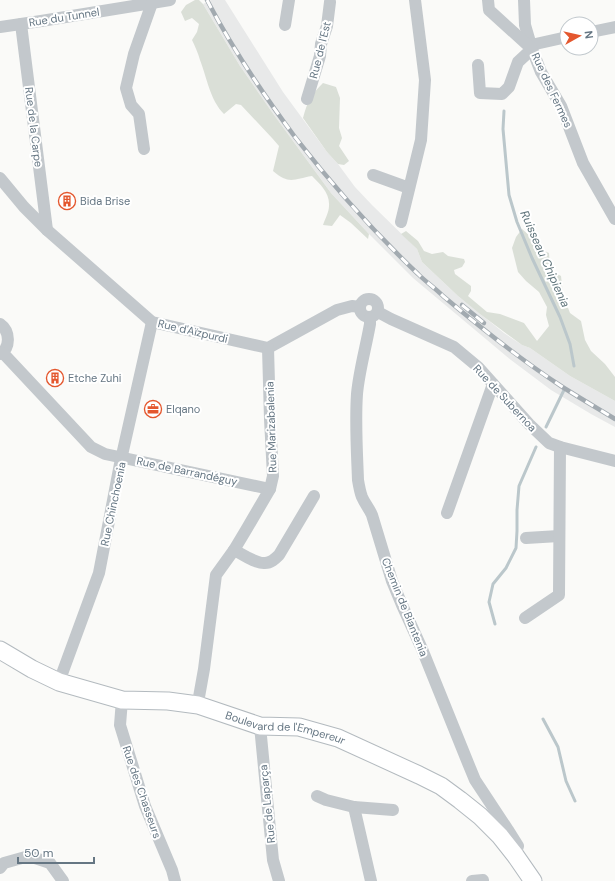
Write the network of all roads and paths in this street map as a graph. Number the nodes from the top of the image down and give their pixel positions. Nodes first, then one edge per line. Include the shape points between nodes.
1 (170, 0) edge
2 (289, 0) edge
3 (488, 0) edge
4 (524, 0) edge
5 (329, 1) edge
6 (418, 1) edge
7 (152, 3) junction
8 (101, 6) edge
9 (21, 24) junction
10 (285, 25) dead end
11 (0, 27) edge
12 (615, 27) edge
13 (599, 30) edge
14 (559, 39) edge
15 (531, 47) junction
16 (478, 65) dead end
17 (307, 98) dead end
18 (144, 149) dead end
19 (373, 175) dead end
20 (0, 178) edge
21 (409, 188) junction
22 (615, 219) edge
23 (401, 222) dead end
24 (47, 230) junction
25 (360, 307) junction
26 (374, 315) junction
27 (152, 322) junction
28 (0, 324) edge
29 (268, 348) junction
30 (1, 354) edge
31 (493, 384) junction
32 (560, 447) junction
33 (122, 457) junction
34 (615, 461) edge
35 (270, 489) junction
36 (314, 496) dead end
37 (447, 513) dead end
38 (559, 536) junction
39 (526, 538) dead end
40 (234, 550) junction
41 (525, 618) dead end
42 (0, 650) edge
43 (59, 682) junction
44 (122, 700) junction
45 (198, 704) junction
46 (260, 726) junction
47 (317, 796) dead end
48 (354, 807) junction
49 (393, 810) dead end
50 (515, 855) junction
51 (0, 868) edge
52 (58, 879) edge
53 (175, 881) edge
54 (279, 881) edge
55 (372, 881) edge
56 (533, 881) edge

1 - 7 street, Rue du Tunnel
2 - 10 street
3 - 15 street via 489,10
4 - 15 street, Rue des Fermes via 525,25
5 - 17 street, Rue de l'Est via 327,26
6 - 21 street via 425,80 421,140
7 - 8 street, Rue du Tunnel
7 - 18 street via 134,54 126,88 131,105 139,114
8 - 9 street, Rue du Tunnel via 41,22
9 - 11 street, Rue du Tunnel
9 - 24 street, Rue de la Carpe
12 - 13 street
14 - 15 street
15 - 16 street via 518,62 509,87 502,94 480,93
15 - 22 street, Rue des Fermes via 541,72 561,106 583,163
19 - 21 street
20 - 24 street, Rue d'Aïzpurdi
21 - 23 street
24 - 27 street, Rue d'Aïzpurdi
25 - 26 street via 364,316
25 - 26 street via 367,299 372,300 379,308
25 - 29 street via 352,306 337,310
26 - 31 street, Rue de Subernoa via 454,347 478,367
26 - 50 street, Chemin de Biantenia via 357,393 360,491 372,516 402,605 475,780 518,846
27 - 29 street, Rue d'Aïzpurdi
27 - 33 street, Rue Chinchoenia
28 - 30 street via 8,339
29 - 35 street, Rue Marizabalenia via 273,476
30 - 33 street, Rue de Barrandéguy via 92,446 105,454
31 - 32 street, Rue de Subernoa via 549,443
31 - 37 street
32 - 34 street, Rue de Subernoa
32 - 38 street
33 - 35 street, Rue de Barrandéguy
33 - 43 street, Rue Chinchoenia via 98,573
35 - 40 street, Rue Marizabalenia
36 - 40 street via 279,555 272,561 257,561
38 - 39 street
38 - 41 street via 559,595
40 - 45 street, Rue Marizabalenia via 216,575
42 - 43 main road, Boulevard de l'Empereur
43 - 44 main road, Boulevard de l'Empereur
44 - 45 main road, Boulevard de l'Empereur
44 - 53 street, Rue des Chasseurs via 120,725 145,806
45 - 46 main road, Boulevard de l'Empereur
46 - 50 main road, Boulevard de l'Empereur via 299,727 338,738 441,786 480,816
46 - 54 street, Rue de Laparça via 273,860
47 - 48 street
48 - 49 street
48 - 55 street
50 - 56 main road, Boulevard de l'Empereur
51 - 52 street via 4,863 29,856 50,863

